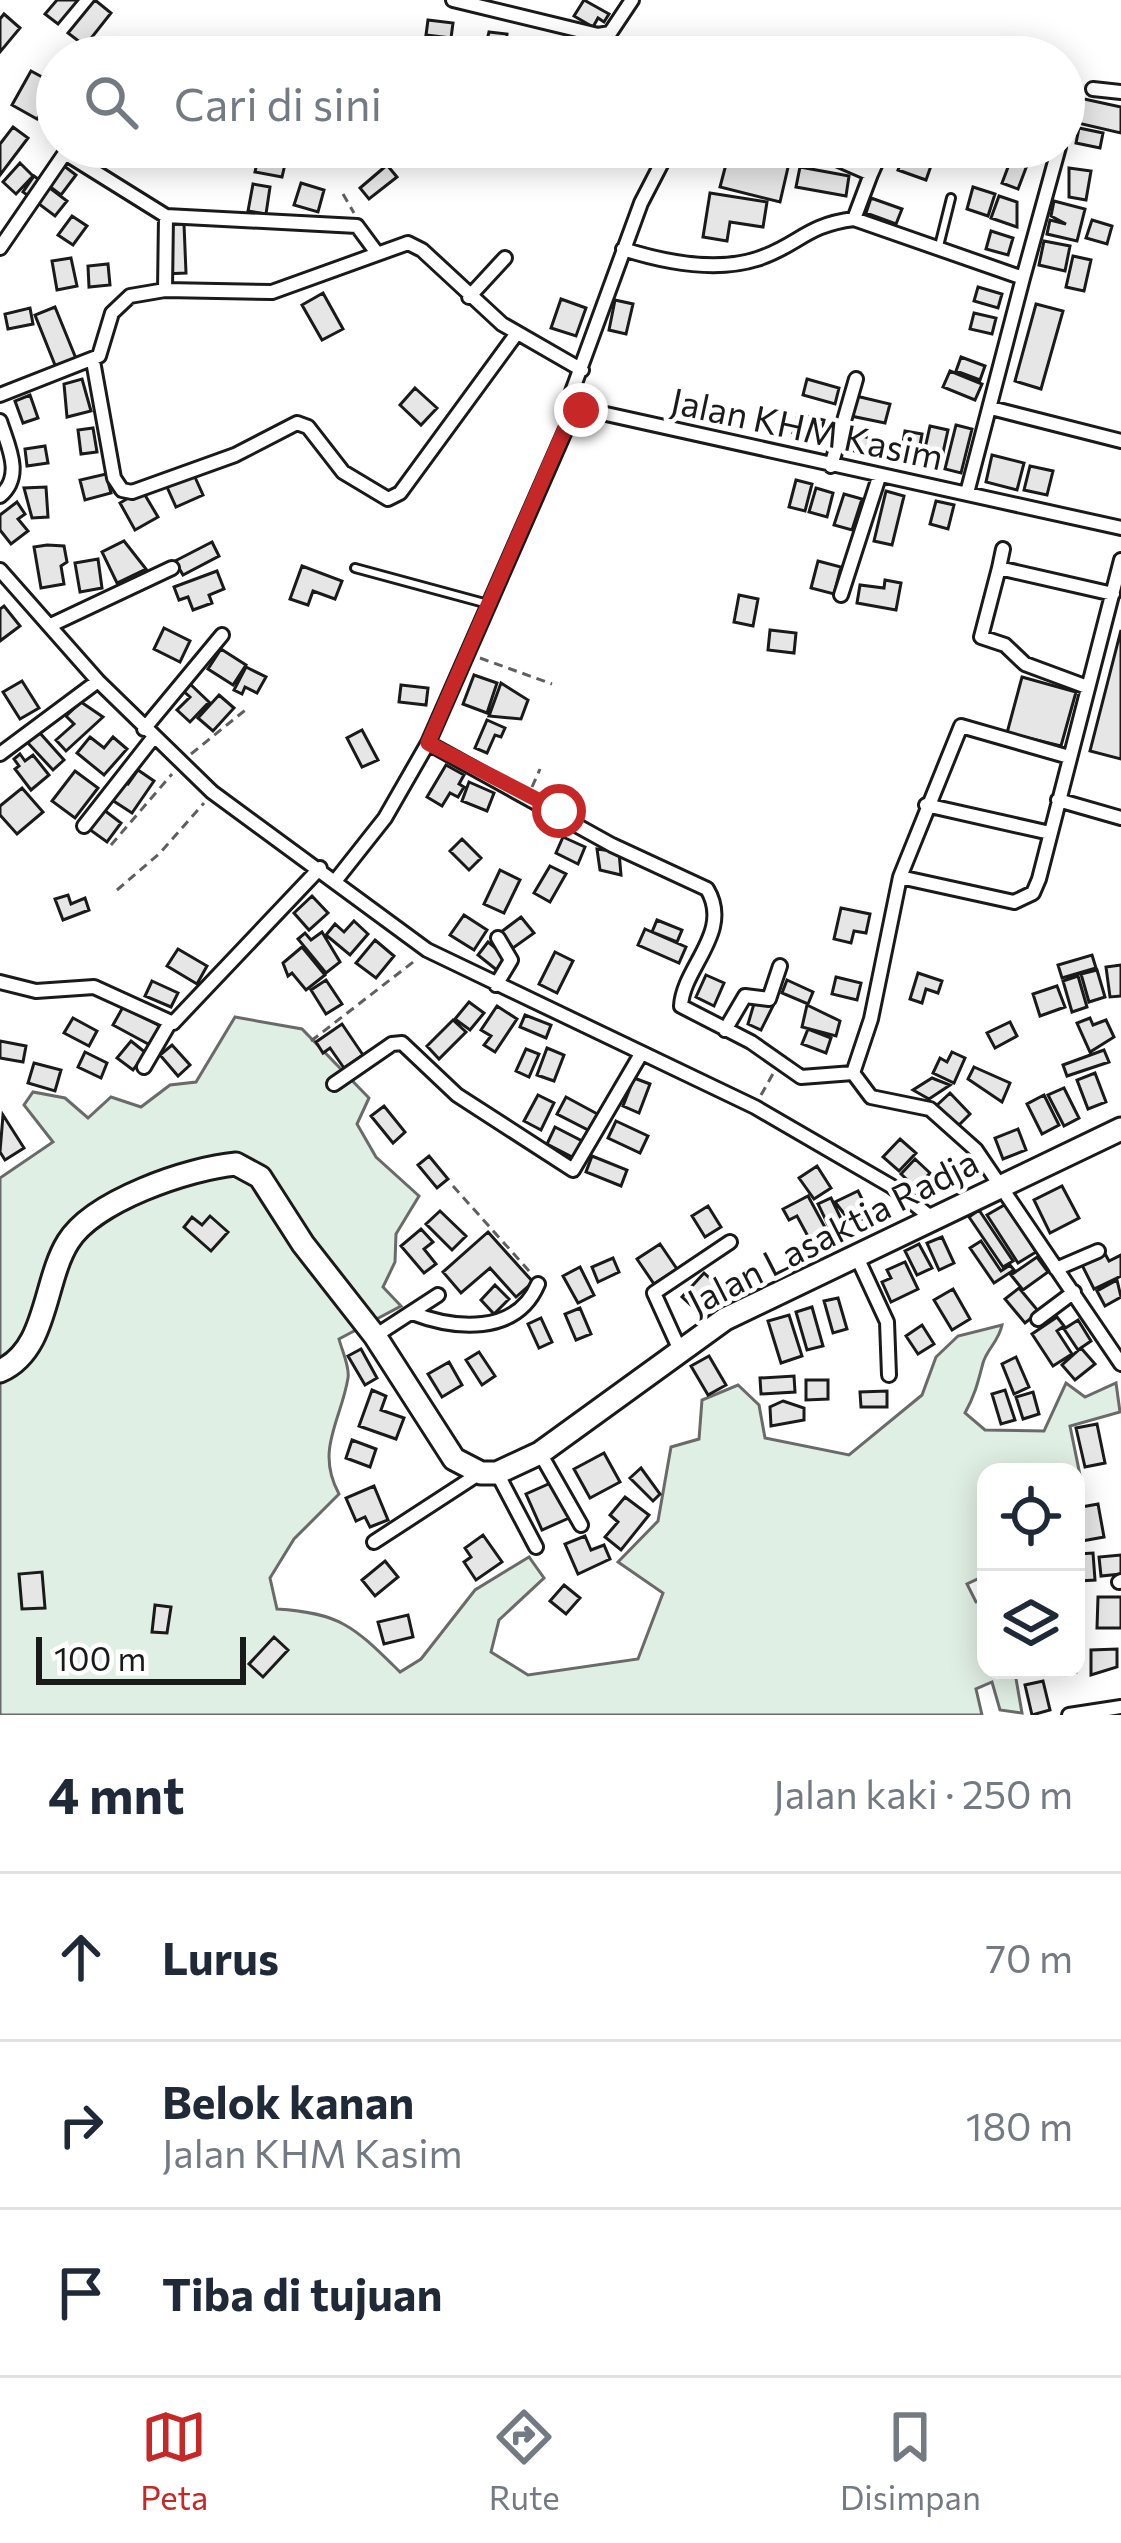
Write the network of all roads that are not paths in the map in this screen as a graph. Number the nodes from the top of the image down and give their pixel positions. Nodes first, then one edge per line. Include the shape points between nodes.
1 (453, 0) edge
2 (632, 0) edge
3 (490, 4) edge
4 (1093, 88) dead end
5 (1121, 92) edge
6 (55, 168) edge
7 (89, 168) edge
8 (660, 168) edge
9 (857, 168) edge
10 (874, 168) edge
11 (1053, 168) edge
12 (871, 174) junction
13 (951, 198) dead end
14 (166, 216) junction
15 (854, 220) junction
16 (0, 248) edge
17 (623, 249) junction
18 (938, 250) junction
19 (377, 253) junction
20 (505, 258) dead end
21 (1023, 278) junction
22 (165, 290) junction
23 (469, 297) junction
24 (518, 333) junction
25 (93, 361) junction
26 (582, 370) junction
27 (856, 379) dead end
28 (0, 394) edge
29 (991, 408) junction
30 (573, 413) junction
31 (0, 422) edge
32 (1121, 441) edge
33 (831, 466) junction
34 (879, 477) junction
35 (967, 494) junction
36 (0, 496) edge
37 (1121, 528) edge
38 (1003, 549) dead end
39 (1121, 560) edge
40 (172, 568) dead end
41 (355, 568) dead end
42 (999, 568) junction
43 (0, 570) edge
44 (1113, 594) junction
45 (841, 595) dead end
46 (488, 604) junction
47 (51, 625) junction
48 (222, 635) dead end
49 (98, 681) junction
50 (1087, 687) junction
51 (148, 733) junction
52 (428, 743) junction
53 (0, 754) edge
54 (1070, 757) junction
55 (1058, 800) junction
56 (926, 805) junction
57 (1121, 818) edge
58 (84, 826) dead end
59 (1050, 833) junction
60 (320, 868) junction
61 (900, 877) junction
62 (336, 880) junction
63 (498, 938) dead end
64 (780, 966) dead end
65 (0, 982) edge
66 (496, 986) junction
67 (169, 1024) junction
68 (725, 1030) junction
69 (641, 1054) junction
70 (143, 1066) dead end
71 (853, 1073) junction
72 (334, 1084) dead end
73 (1121, 1129) edge
74 (1002, 1184) junction
75 (932, 1218) junction
76 (730, 1242) dead end
77 (1098, 1251) dead end
78 (856, 1254) junction
79 (1057, 1269) junction
80 (538, 1284) road end
81 (1074, 1292) junction
82 (437, 1295) dead end
83 (412, 1312) junction
84 (1038, 1319) dead end
85 (376, 1336) junction
86 (679, 1348) junction
87 (1121, 1364) edge
88 (0, 1371) edge
89 (889, 1375) dead end
90 (540, 1453) junction
91 (489, 1473) junction
92 (581, 1525) dead end
93 (374, 1542) dead end
94 (536, 1547) dead end
95 (1121, 1707) edge
96 (1070, 1715) edge

1 - 3 street
2 - 3 street via 604,34 537,23
4 - 5 street
6 - 16 street
7 - 14 street
8 - 17 street
9 - 12 street
10 - 12 street
11 - 21 street
12 - 15 street
13 - 18 lane
14 - 19 street via 357,226
14 - 22 street
15 - 17 street via 819,224 754,260 682,263
15 - 18 street
17 - 26 street
18 - 21 street
19 - 22 street via 272,292
19 - 23 street via 415,245
20 - 23 street
21 - 29 street
22 - 25 street via 121,301
23 - 24 street
24 - 25 street via 388,499 344,472 297,423 235,455 122,490
24 - 26 street
25 - 28 street
26 - 30 street via 570,397
27 - 33 street
29 - 32 street
29 - 35 street
30 - 33 street, Jalan KHM Kasim
30 - 46 street
31 - 36 street via 14,471
33 - 34 street, Jalan KHM Kasim
34 - 35 street, Jalan KHM Kasim
34 - 45 street
35 - 37 street, Jalan KHM Kasim
38 - 42 street
39 - 44 street
40 - 47 street
41 - 46 lane
42 - 44 street
42 - 50 street via 981,638
43 - 47 street
44 - 50 street
46 - 52 street
47 - 49 street
48 - 51 street
49 - 51 street
49 - 53 street
50 - 54 street
51 - 58 street
51 - 60 street via 212,792
52 - 62 street via 385,818
52 - 68 street via 710,892 712,937 680,1002
54 - 55 street
54 - 56 street via 962,727
55 - 57 street
55 - 59 street
56 - 59 street
56 - 61 street
59 - 61 street via 1033,893 1020,902
60 - 62 street
60 - 67 street
61 - 71 street
62 - 66 street via 427,950
63 - 66 street via 512,960
64 - 68 street via 769,999 745,997
65 - 67 street via 36,992 94,987
66 - 69 street
67 - 70 street
68 - 71 street via 801,1077
69 - 72 street via 574,1170 457,1095 402,1043
69 - 75 street via 754,1108
71 - 74 street via 871,1097 940,1117
73 - 74 highway, Jalan Lasaktia Radja
74 - 75 highway, Jalan Lasaktia Radja
74 - 79 street
75 - 78 highway, Jalan Lasaktia Radja
76 - 86 street via 654,1293
77 - 79 street
78 - 86 highway, Jalan Lasaktia Radja
78 - 89 street via 887,1322
79 - 81 street
80 - 83 street via 518,1308 481,1326 444,1325
81 - 84 street
81 - 87 street
82 - 83 street
83 - 85 street
85 - 88 highway via 260,1177 225,1165 127,1198 82,1226 56,1269 26,1352
85 - 91 highway via 454,1459
86 - 90 highway, Jalan Lasaktia Radja
90 - 91 highway, Jalan Lasaktia Radja
90 - 92 street
91 - 93 street
91 - 94 street
95 - 96 street

